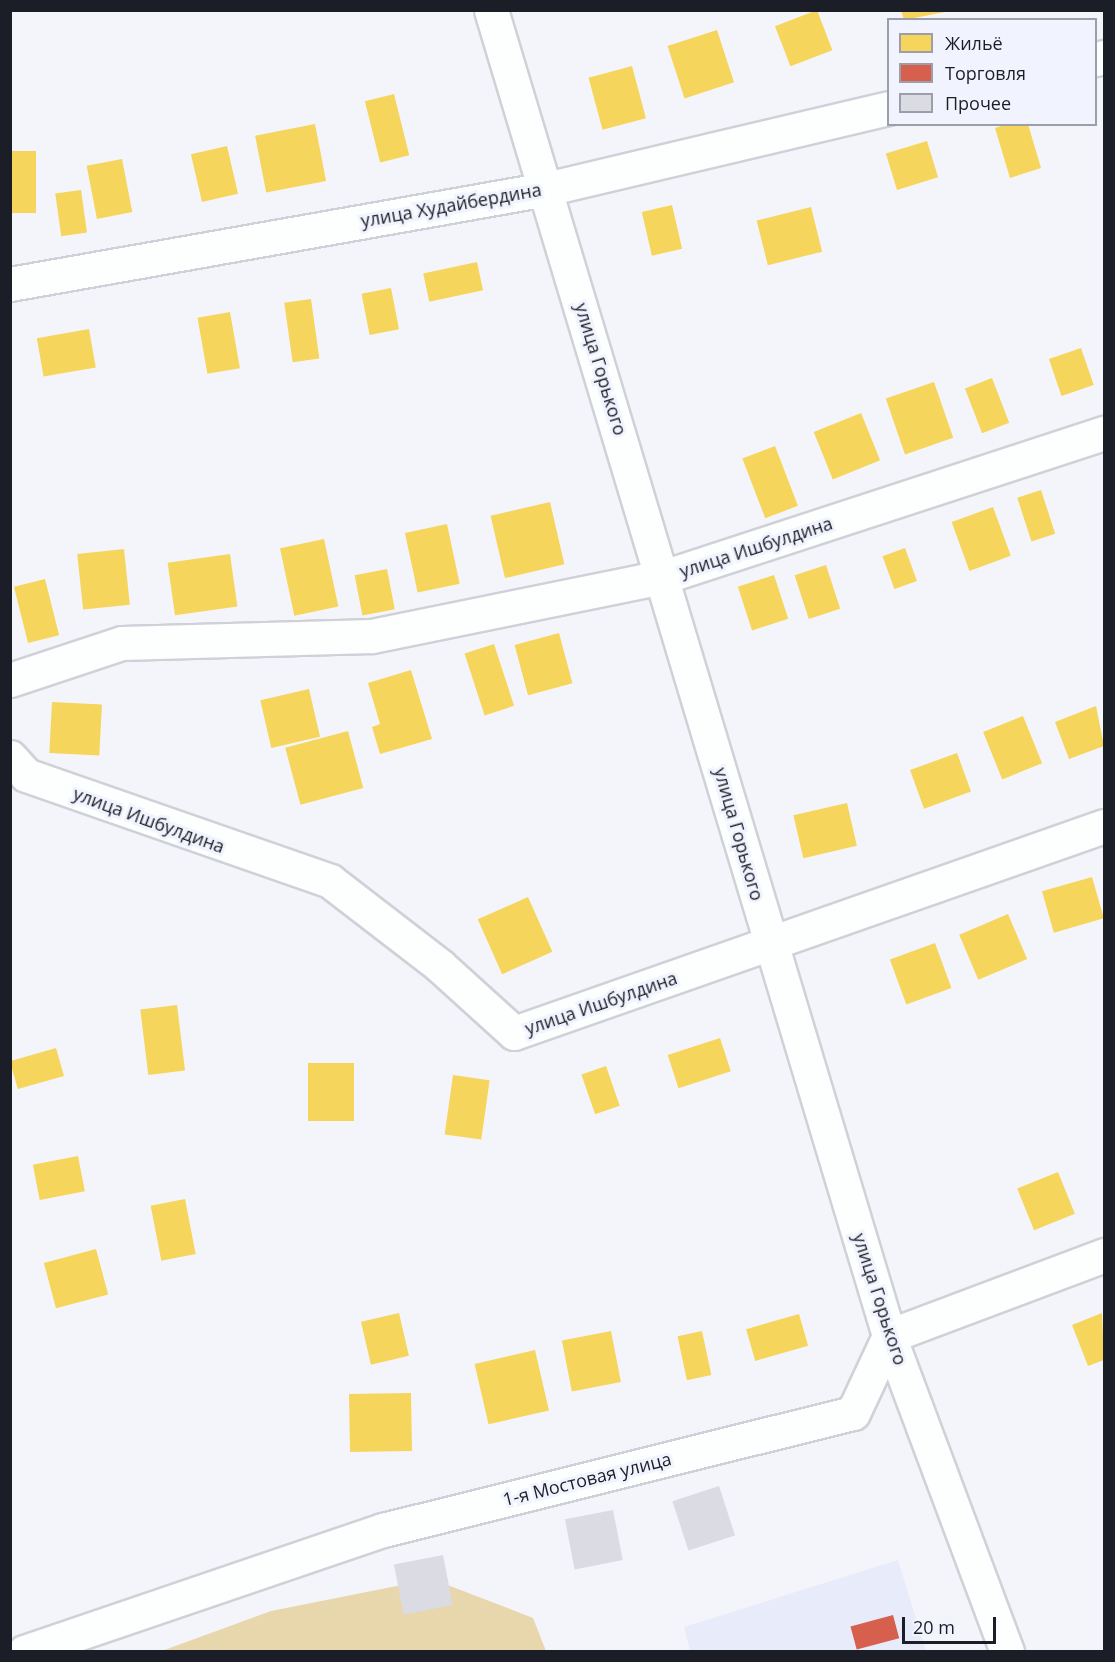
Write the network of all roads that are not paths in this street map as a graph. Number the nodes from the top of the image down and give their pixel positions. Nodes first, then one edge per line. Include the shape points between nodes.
1 (491, 10) edge
2 (887, 108) edge
3 (546, 189) junction
4 (10, 284) edge
5 (1104, 433) edge
6 (663, 577) junction
7 (10, 680) edge
8 (10, 757) edge
9 (1104, 826) edge
10 (771, 946) junction
11 (1104, 1255) edge
12 (890, 1336) junction
13 (24, 1652) edge
14 (1007, 1652) edge

1 - 3 street, улица Горького
2 - 3 street, улица Худайбердина
3 - 4 street, улица Худайбердина
3 - 6 street, улица Горького
5 - 6 street, улица Ишбулдина
6 - 7 street, улица Ишбулдина via 372,636 122,643
6 - 10 street, улица Горького
8 - 10 street, улица Ишбулдина via 26,775 330,881 439,965 514,1033
9 - 10 street, улица Ишбулдина
10 - 12 street, улица Горького
11 - 12 street
12 - 13 street, 1-я Мостовая улица via 853,1413 383,1530
12 - 14 street, улица Горького

